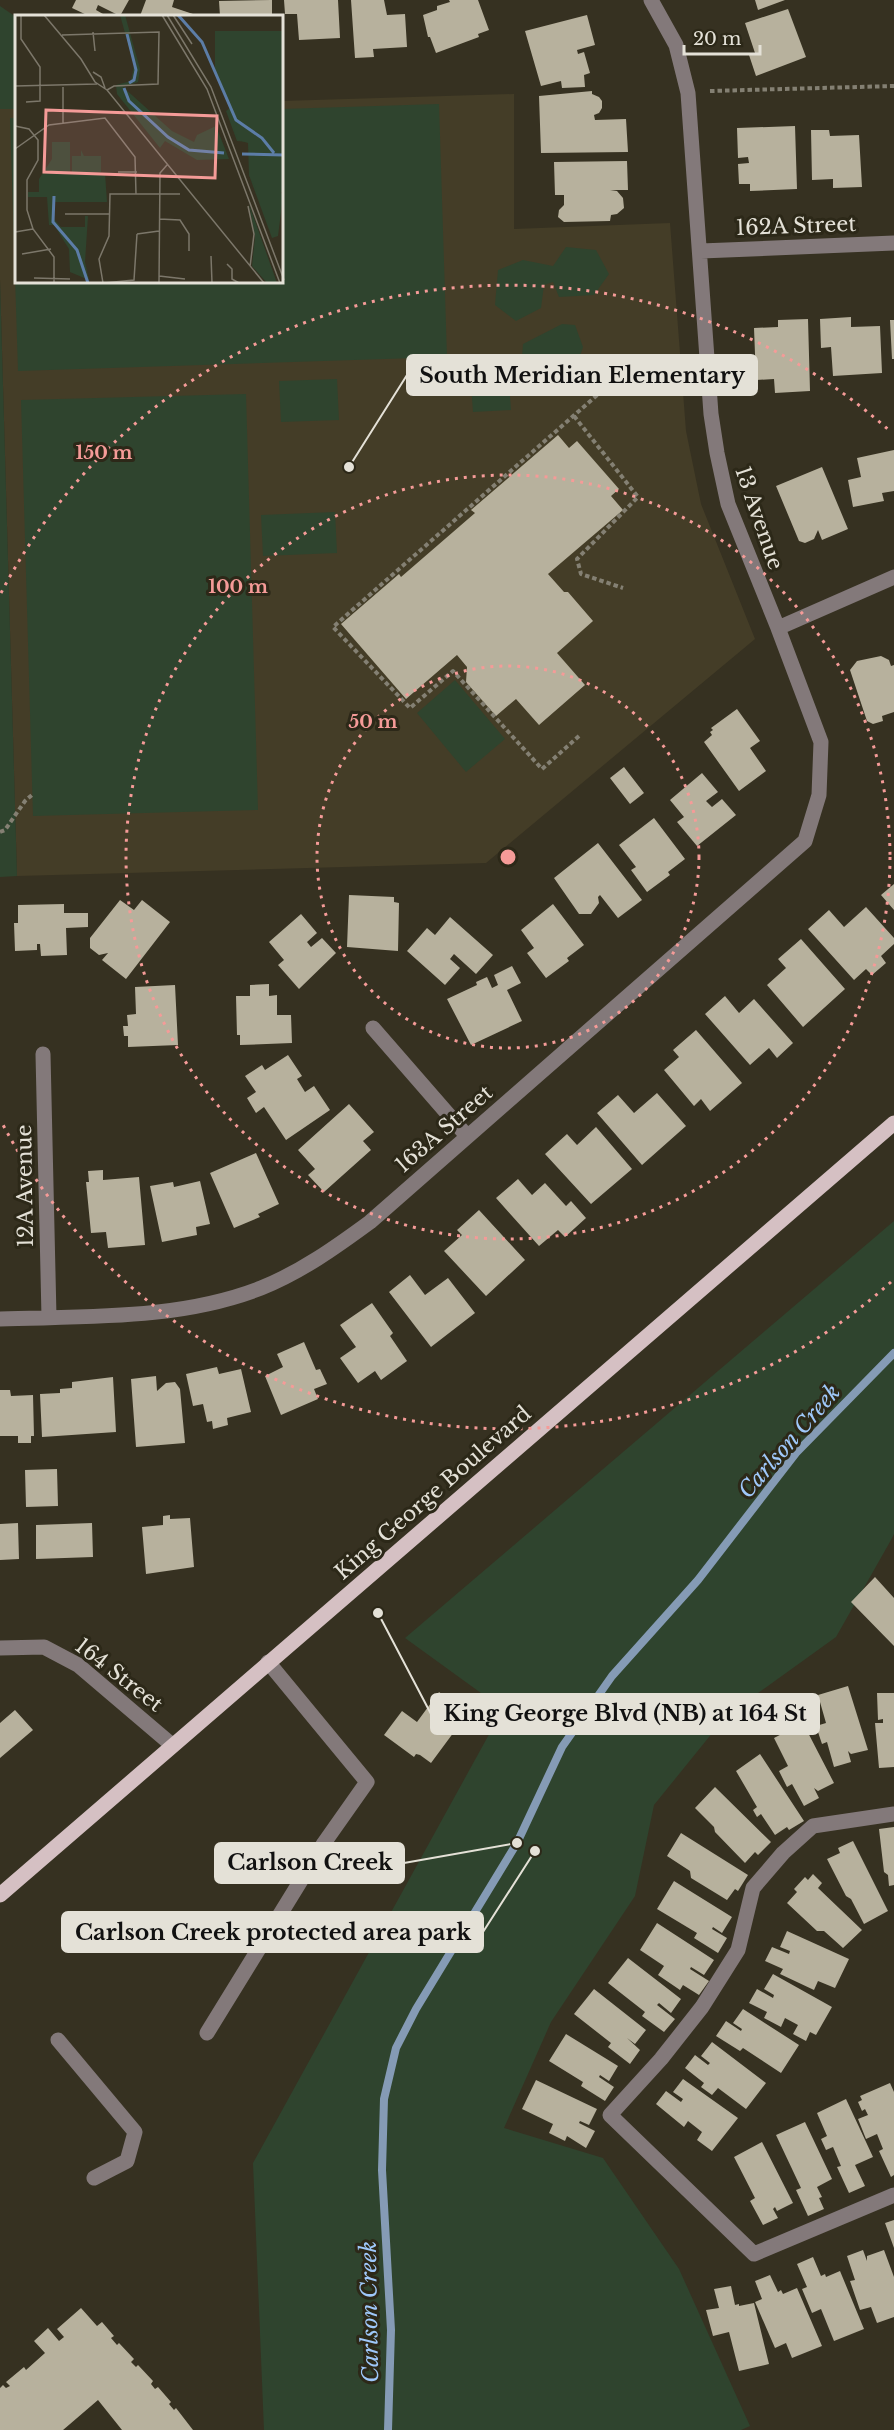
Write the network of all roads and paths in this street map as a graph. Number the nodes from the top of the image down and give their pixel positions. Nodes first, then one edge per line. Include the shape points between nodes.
1 (651, 0) edge
2 (894, 86) edge
3 (710, 91) dead end
4 (894, 243) edge
5 (701, 251) junction
6 (653, 362) dead end
7 (574, 416) junction
8 (894, 578) edge
9 (623, 588) dead end
10 (778, 628) junction
11 (579, 736) dead end
12 (33, 794) dead end
13 (819, 795) joint
14 (0, 832) edge
15 (373, 1028) dead end
16 (43, 1054) dead end
17 (894, 1123) edge
18 (467, 1136) junction
19 (49, 1317) junction
20 (0, 1318) edge
21 (0, 1648) edge
22 (268, 1662) junction
23 (172, 1745) junction
24 (894, 1814) edge
25 (0, 1895) edge
26 (207, 2033) dead end
27 (58, 2040) dead end
28 (94, 2178) dead end
29 (894, 2195) edge

1 - 5 street, 13 Avenue via 676,45 688,93
2 - 3 path
4 - 5 street, 162A Street
5 - 10 street, 13 Avenue via 717,453 728,504
6 - 7 path via 628,368
7 - 9 path via 638,497 577,559 581,574
7 - 11 path via 333,627 410,708 453,671 542,769
8 - 10 street
10 - 13 street, 13 Avenue via 821,742
12 - 14 path
13 - 18 street, 163A Street via 804,841
15 - 18 street
16 - 19 street, 12A Avenue
17 - 22 main road, King George Boulevard
18 - 19 street, 163A Street via 370,1222 329,1252 261,1288 198,1306 136,1314
19 - 20 street, 163A Street
21 - 23 street, 164 Street via 44,1647 78,1665
22 - 23 main road, King George Boulevard
22 - 26 street via 367,1782 324,1843
23 - 25 main road, King George Boulevard
24 - 29 street via 813,1826 783,1853 753,1888 738,1950 702,2007 610,2115 754,2254
27 - 28 street via 135,2132 128,2161

